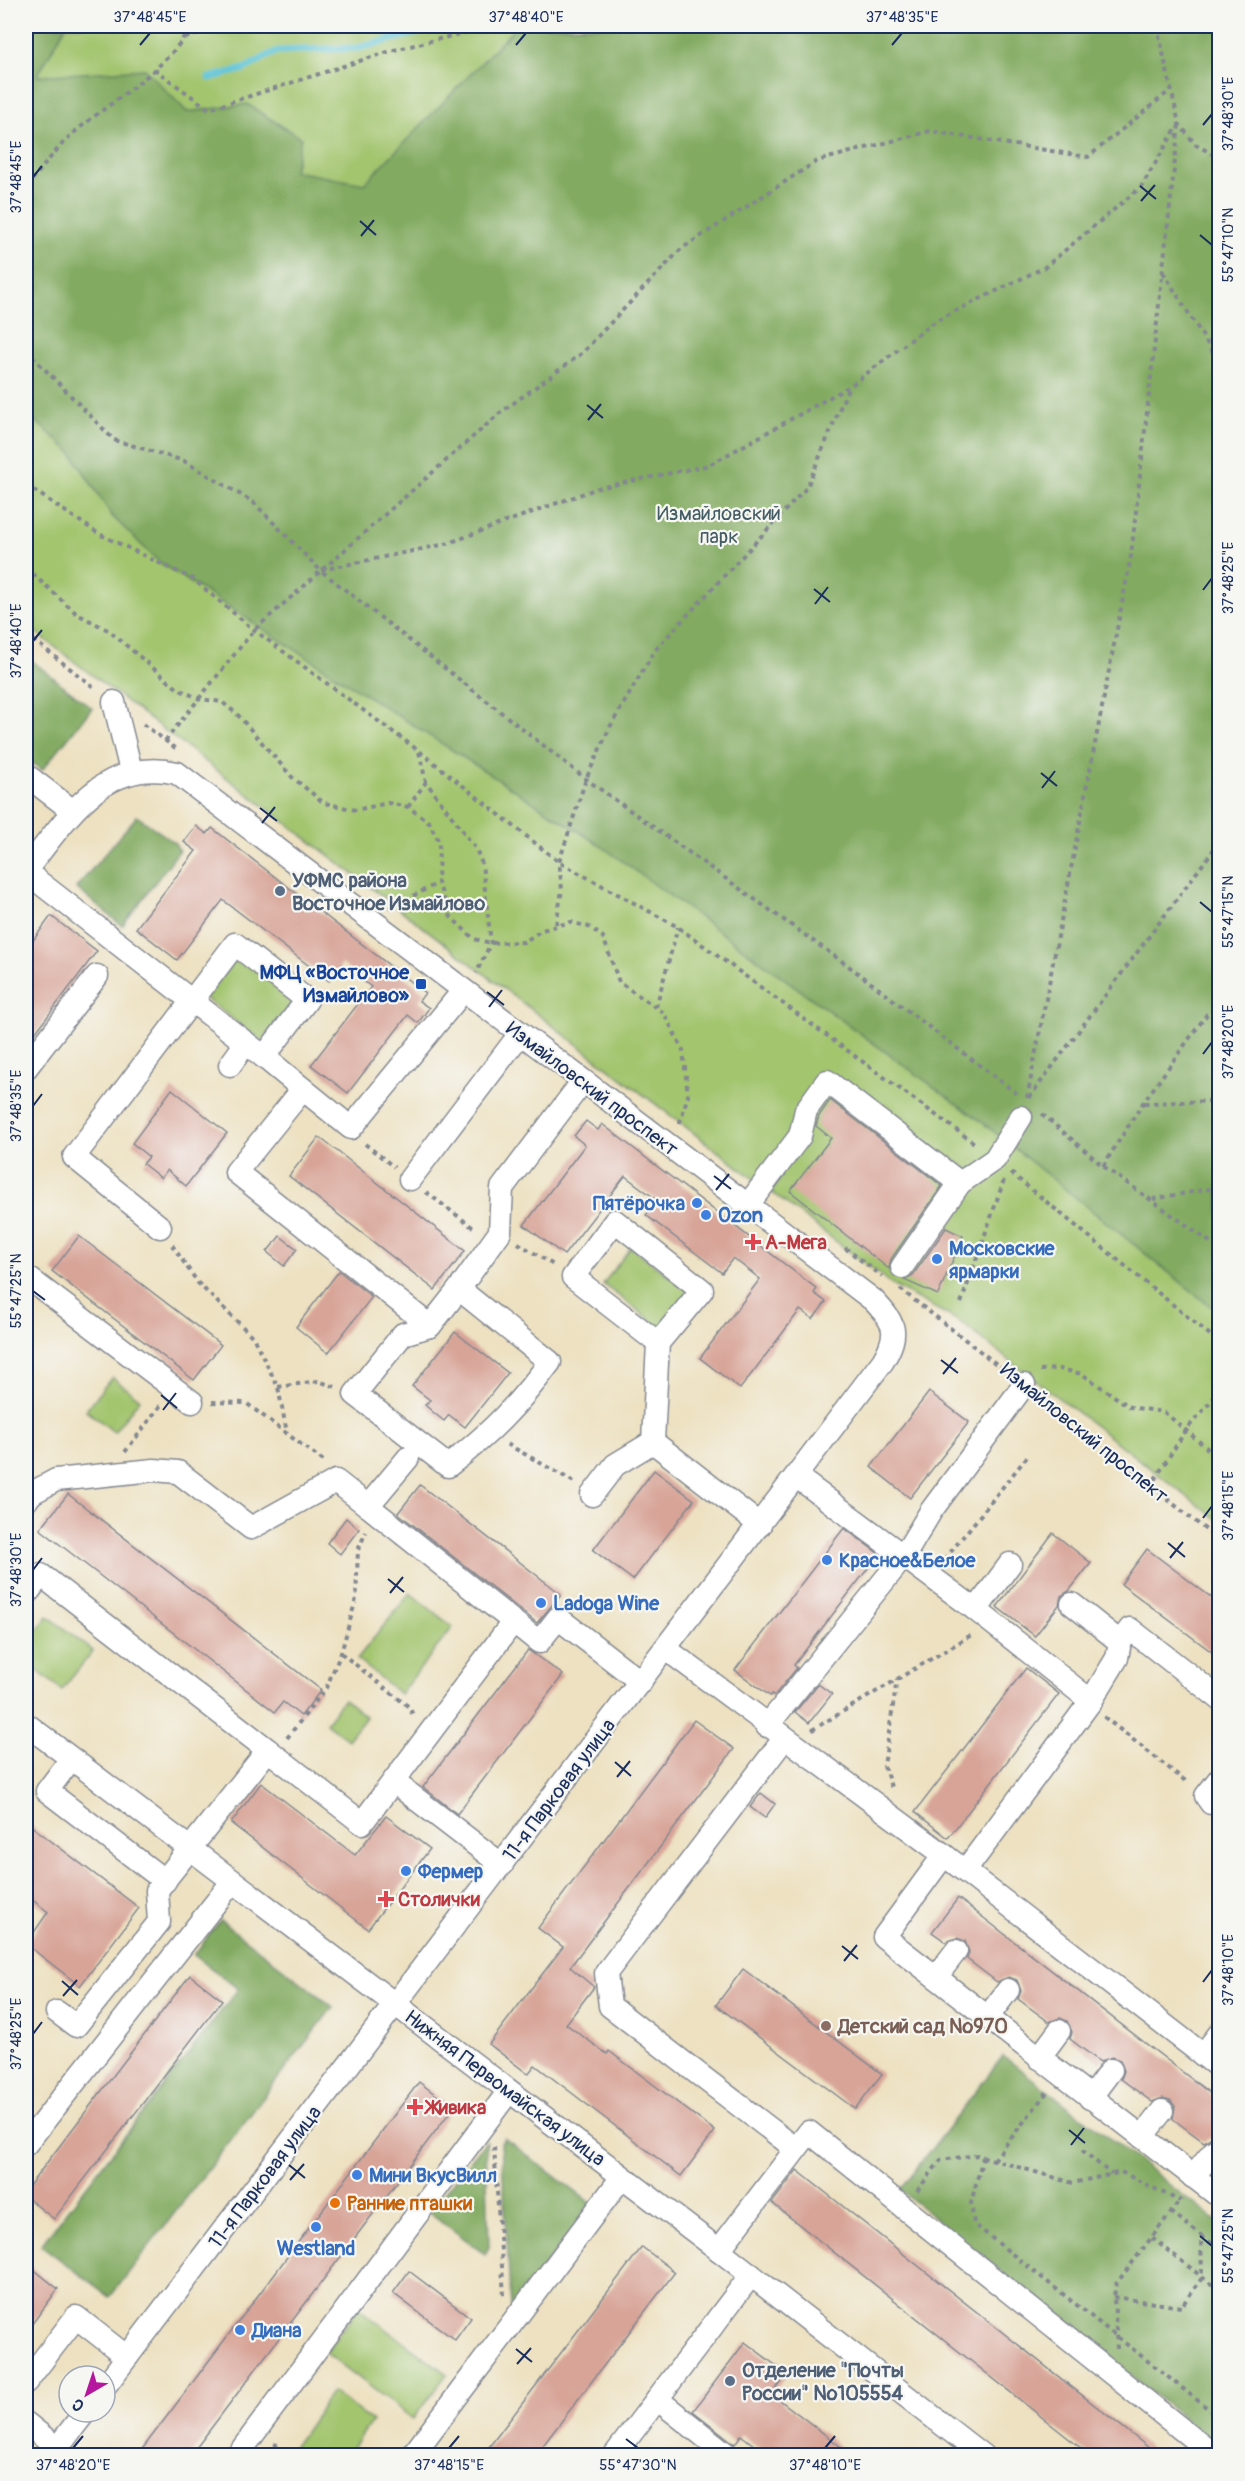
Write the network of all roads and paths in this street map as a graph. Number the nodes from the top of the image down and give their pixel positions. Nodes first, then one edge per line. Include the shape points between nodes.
1 (188, 26) edge
2 (225, 26) edge
3 (492, 26) edge
4 (1157, 26) edge
5 (185, 38) junction
6 (154, 69) junction
7 (1172, 89) junction
8 (1179, 124) junction
9 (1220, 158) edge
10 (26, 187) edge
11 (1163, 271) junction
12 (26, 350) edge
13 (1220, 364) edge
14 (850, 386) junction
15 (26, 485) edge
16 (26, 568) edge
17 (320, 570) junction
18 (254, 630) junction
19 (26, 634) edge
20 (200, 699) junction
21 (114, 702) joint
22 (165, 741) dead end
23 (419, 751) junction
24 (131, 771) junction
25 (26, 775) edge
26 (586, 779) junction
27 (426, 782) junction
28 (408, 807) junction
29 (73, 811) junction
30 (1220, 841) edge
31 (559, 862) junction
32 (26, 871) edge
33 (438, 883) junction
34 (388, 909) dead end
35 (556, 924) junction
36 (678, 927) junction
37 (491, 943) junction
38 (97, 976) dead end
39 (463, 991) junction
40 (193, 1001) junction
41 (1220, 1006) edge
42 (657, 1007) junction
43 (520, 1034) junction
44 (255, 1050) junction
45 (230, 1065) dead end
46 (26, 1068) edge
47 (583, 1081) junction
48 (303, 1089) junction
49 (1220, 1101) edge
50 (1143, 1103) junction
51 (1024, 1108) junction
52 (673, 1150) junction
53 (995, 1160) junction
54 (1103, 1166) junction
55 (410, 1179) dead end
56 (960, 1183) junction
57 (1220, 1187) edge
58 (1152, 1200) junction
59 (747, 1206) junction
60 (160, 1227) joint
61 (500, 1232) junction
62 (1220, 1249) edge
63 (902, 1267) dead end
64 (573, 1277) junction
65 (26, 1287) edge
66 (459, 1289) junction
67 (961, 1303) dead end
68 (948, 1324) dead end
69 (430, 1326) junction
70 (895, 1332) joint
71 (658, 1343) junction
72 (1220, 1343) edge
73 (1024, 1385) junction
74 (278, 1387) junction
75 (1220, 1390) edge
76 (355, 1394) junction
77 (183, 1395) junction
78 (1186, 1430) junction
79 (287, 1433) junction
80 (488, 1435) junction
81 (653, 1442) junction
82 (408, 1458) dead end
83 (1027, 1458) dead end
84 (1220, 1465) edge
85 (330, 1466) dead end
86 (107, 1475) junction
87 (796, 1477) junction
88 (1150, 1487) junction
89 (592, 1495) joint
90 (26, 1501) edge
91 (372, 1509) junction
92 (760, 1525) junction
93 (1220, 1541) edge
94 (904, 1556) junction
95 (1010, 1564) dead end
96 (33, 1570) edge
97 (932, 1576) junction
98 (26, 1595) edge
99 (1072, 1604) dead end
100 (983, 1616) junction
101 (513, 1622) junction
102 (1120, 1642) junction
103 (666, 1649) junction
104 (341, 1653) junction
105 (897, 1679) junction
106 (641, 1682) junction
107 (1220, 1700) edge
108 (1090, 1701) junction
109 (26, 1725) edge
110 (780, 1736) junction
111 (424, 1742) junction
112 (271, 1752) junction
113 (71, 1759) junction
114 (394, 1782) junction
115 (1214, 1788) edge
116 (904, 1826) junction
117 (190, 1849) junction
118 (944, 1855) junction
119 (502, 1865) junction
120 (965, 1871) junction
121 (165, 1881) junction
122 (232, 1882) junction
123 (956, 1951) dead end
124 (936, 1977) junction
125 (1008, 1990) dead end
126 (395, 2005) junction
127 (57, 2012) dead end
128 (987, 2018) junction
129 (1059, 2031) dead end
130 (1220, 2033) edge
131 (1039, 2058) junction
132 (1211, 2061) edge
133 (1111, 2070) dead end
134 (1061, 2074) junction
135 (509, 2091) junction
136 (1090, 2097) junction
137 (1162, 2111) dead end
138 (492, 2113) junction
139 (1142, 2137) junction
140 (26, 2144) edge
141 (796, 2149) junction
142 (1082, 2150) dead end
143 (1214, 2151) dead end
144 (983, 2157) junction
145 (994, 2160) junction
146 (1112, 2174) junction
147 (622, 2176) junction
148 (1195, 2178) junction
149 (1220, 2198) edge
150 (911, 2199) dead end
151 (1180, 2201) junction
152 (1171, 2212) junction
153 (1201, 2235) junction
154 (1151, 2238) junction
155 (1220, 2249) edge
156 (719, 2250) junction
157 (751, 2275) junction
158 (1203, 2278) junction
159 (1220, 2291) edge
160 (1114, 2297) junction
161 (507, 2329) junction
162 (1117, 2339) junction
163 (128, 2357) junction
164 (117, 2371) edge
165 (1118, 2379) junction
166 (26, 2382) edge
167 (657, 2399) junction
168 (1220, 2418) edge
169 (26, 2423) edge
170 (76, 2424) edge
171 (54, 2452) edge
172 (237, 2456) edge
173 (412, 2456) edge
174 (614, 2456) edge
175 (729, 2456) edge
176 (983, 2456) edge
177 (1215, 2456) edge

1 - 5 path
2 - 5 path
3 - 6 path via 394,50 209,109
4 - 7 path
5 - 6 path
6 - 10 path via 68,138
7 - 8 path
7 - 17 path via 1088,157 930,131 817,161 681,249 581,354 500,413
8 - 9 path via 1196,145
8 - 11 path
8 - 14 path via 1141,188 1045,267 937,320
11 - 13 path
11 - 51 path via 1131,556
12 - 17 path via 114,440 184,460 253,502
14 - 17 path via 709,465 598,488 446,544
14 - 26 path via 807,487 655,650 610,727
15 - 18 path via 99,534 193,579
16 - 20 path via 77,614 108,630 178,689
17 - 18 path
17 - 26 path
18 - 20 path
18 - 23 path
19 - 21 path
20 - 22 path
20 - 28 path via 222,702 237,714 292,777 324,803 356,810 388,803
21 - 24 street
23 - 27 path
23 - 31 path
24 - 29 street via 103,783
24 - 39 street, Измайловский проспект via 159,769 177,773
25 - 29 street
26 - 31 path
26 - 51 path via 854,970
27 - 28 path
27 - 37 path via 476,849 482,864
28 - 33 path via 429,822 439,842
29 - 32 street
30 - 51 path
31 - 35 path via 562,891
31 - 36 path
32 - 40 street
33 - 34 path
33 - 37 path via 451,917 474,939
35 - 37 path via 524,942
35 - 42 path via 571,922 589,927 603,937 619,982
36 - 42 path
36 - 53 path
37 - 39 path
38 - 46 street
39 - 43 street, Измайловский проспект
39 - 48 street via 351,1128
40 - 44 street
40 - 44 street via 235,944 307,1000
40 - 60 street via 74,1157
41 - 50 path via 1207,1014
42 - 52 path via 684,1050 688,1095
43 - 47 street, Измайловский проспект
43 - 55 street
44 - 45 street
44 - 48 street
47 - 52 street, Измайловский проспект
47 - 61 street via 502,1188
48 - 69 street via 236,1173
49 - 50 path
50 - 54 path
51 - 53 street
51 - 54 path
52 - 59 street, Измайловский проспект
53 - 56 street
54 - 58 path
56 - 59 street via 827,1081 806,1110 800,1136
56 - 63 street
57 - 58 path
58 - 62 path
59 - 70 street, Измайловский проспект via 873,1300 889,1316
60 - 74 path via 198,1282 253,1337
61 - 64 path
61 - 66 street
64 - 71 street
64 - 71 street via 615,1221 702,1290
65 - 77 street via 31,1280
66 - 69 street
66 - 80 street via 550,1362 524,1398
67 - 72 path via 1007,1170
68 - 73 path, Измайловский проспект
69 - 76 street via 403,1334
70 - 87 street, 11-я Парковая улица via 883,1360
71 - 81 street
73 - 78 path via 1035,1371 1060,1369 1082,1374 1130,1407 1164,1412
73 - 88 path, Измайловский проспект
73 - 94 street via 932,1510
74 - 76 path via 318,1381
74 - 79 path
75 - 78 path
76 - 80 street via 448,1466
77 - 79 path via 246,1403
77 - 86 path
78 - 84 path
78 - 88 path
79 - 85 path
80 - 89 path via 546,1464
81 - 89 street via 615,1465
81 - 92 street
82 - 91 street
83 - 97 path
86 - 90 street via 56,1480 32,1493
86 - 91 street via 154,1470 178,1472 251,1528 336,1481
87 - 92 street, 11-я Парковая улица
87 - 94 street
88 - 93 path, Измайловский проспект
91 - 101 street
91 - 104 path via 358,1550 356,1599
92 - 103 street, 11-я Парковая улица
94 - 97 street
94 - 110 street
95 - 100 street
96 - 98 street
96 - 112 street
97 - 100 street
99 - 102 street
100 - 105 path
100 - 108 street
101 - 106 street via 539,1642 558,1618
101 - 111 street
102 - 107 street via 1130,1629
102 - 108 street via 1117,1658
103 - 106 street, 11-я Парковая улица
103 - 110 street
104 - 111 path via 409,1707
104 - 112 path via 326,1688
105 - 110 path
105 - 116 path via 884,1766
106 - 119 street, 11-я Парковая улица
108 - 115 path via 1100,1714
108 - 120 street
109 - 113 street, Нижняя Первомайская улица
110 - 116 street
110 - 141 street via 606,1973 610,2006
111 - 114 street
112 - 114 street via 362,1823
112 - 117 street
113 - 117 street, Нижняя Первомайская улица
113 - 121 street via 47,1791
114 - 119 street
116 - 118 street
117 - 121 street
117 - 122 street, Нижняя Первомайская улица
118 - 120 street
118 - 124 street via 884,1937
119 - 126 street, 11-я Парковая улица
120 - 132 street
121 - 127 street via 158,1890 159,1922 76,2026
122 - 126 street, Нижняя Первомайская улица
122 - 140 street
123 - 124 street
124 - 128 street
125 - 128 street
126 - 135 street, Нижняя Первомайская улица
126 - 163 street, 11-я Парковая улица
128 - 131 street
129 - 131 street
130 - 132 street
131 - 134 street
133 - 136 street
134 - 136 street
134 - 145 path
135 - 138 street
135 - 147 street, Нижняя Первомайская улица
136 - 139 street
137 - 139 street
138 - 161 path
138 - 172 street
139 - 148 street
141 - 156 street
141 - 165 street via 809,2132
142 - 146 path
143 - 148 street
144 - 145 path
144 - 150 path via 941,2160
144 - 162 path via 970,2203 974,2224
145 - 146 path via 1073,2183
146 - 151 path via 1121,2172
147 - 156 street, Нижняя Первомайская улица
147 - 161 street
148 - 149 street
148 - 151 path
151 - 152 path
152 - 153 path
152 - 154 path
153 - 155 path
153 - 158 path
154 - 158 path
154 - 160 path via 1116,2284
156 - 157 street, Нижняя Первомайская улица
157 - 167 street
157 - 176 street, Нижняя Первомайская улица
158 - 159 path
158 - 160 path via 1181,2307
160 - 162 path
161 - 173 street
162 - 165 path
162 - 168 path
163 - 164 street, 11-я Парковая улица
163 - 166 street via 76,2318
165 - 177 street
167 - 174 street
167 - 175 street
169 - 171 street
170 - 171 street

